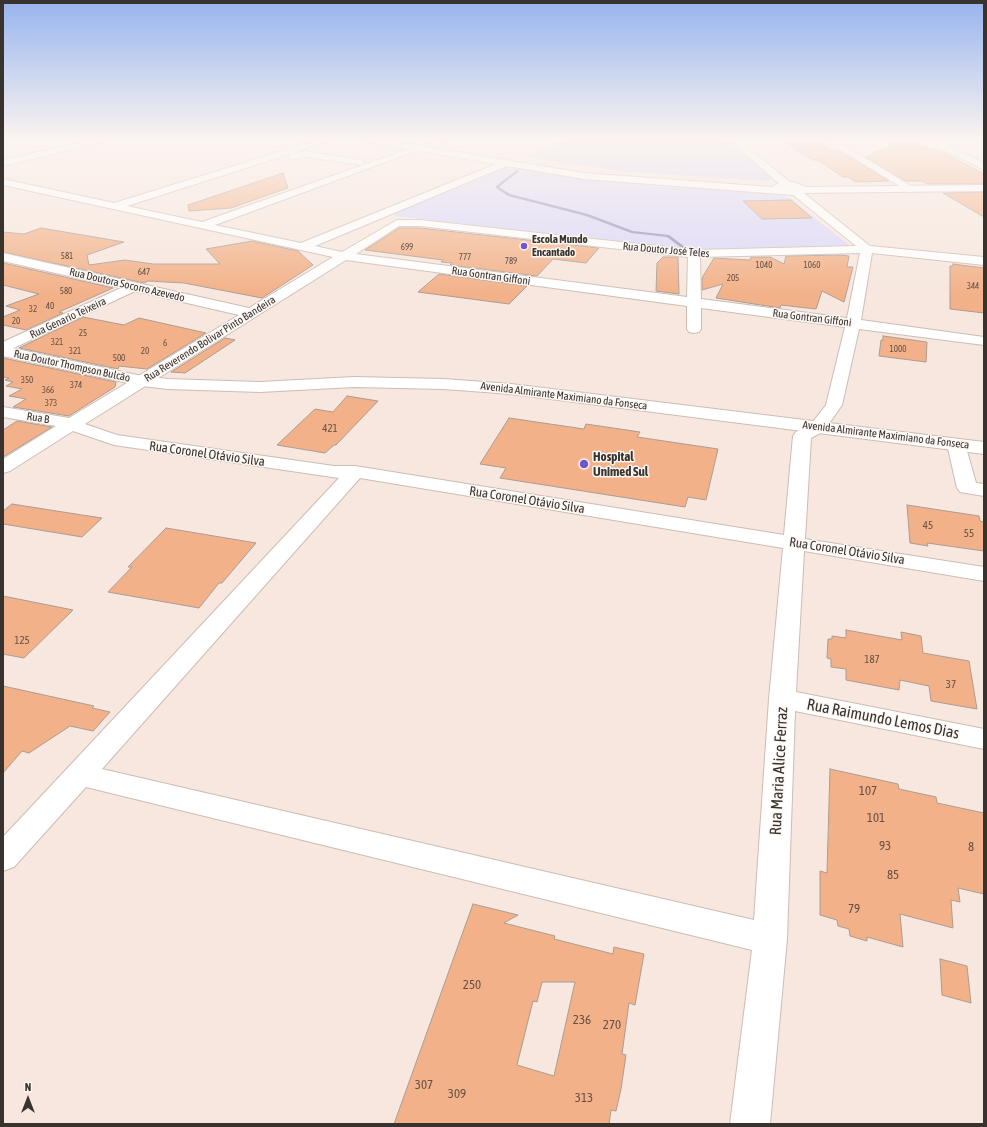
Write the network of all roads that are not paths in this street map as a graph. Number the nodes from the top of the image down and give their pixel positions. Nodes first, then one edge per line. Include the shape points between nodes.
1 (47, 192) edge
2 (159, 192) edge
3 (297, 192) edge
4 (433, 192) edge
5 (795, 192) edge
6 (114, 206) junction
7 (380, 214) junction
8 (397, 223) junction
9 (202, 225) junction
10 (302, 247) junction
11 (867, 249) junction
12 (694, 254) junction
13 (344, 256) junction
14 (3, 257) edge
15 (984, 261) edge
16 (27, 263) junction
17 (9, 270) dead end
18 (133, 287) junction
19 (694, 303) junction
20 (251, 313) junction
21 (853, 324) junction
22 (694, 330) dead end
23 (984, 341) edge
24 (3, 350) edge
25 (142, 380) junction
26 (3, 412) edge
27 (72, 424) junction
28 (818, 427) junction
29 (956, 444) junction
30 (984, 448) edge
31 (3, 467) edge
32 (354, 472) junction
33 (984, 490) edge
34 (794, 543) junction
35 (984, 574) edge
36 (782, 700) junction
37 (984, 740) edge
38 (78, 774) junction
39 (3, 858) edge
40 (770, 939) junction
41 (750, 1124) edge

1 - 6 street, Rua Gontran Giffoni
2 - 6 street
3 - 9 street
4 - 7 street
5 - 11 street
6 - 9 street, Rua Gontran Giffoni
7 - 8 street
7 - 10 street
8 - 12 street, Rua Doutor José Teles via 420,223
8 - 13 street, Rua Reverendo Bolivar Pinto Bandeira
9 - 10 street, Rua Gontran Giffoni
10 - 13 street, Rua Gontran Giffoni
11 - 12 street, Rua Doutor José Teles
11 - 15 street, Rua Doutor José Teles
11 - 21 street
12 - 19 street
13 - 19 street, Rua Gontran Giffoni
13 - 20 street, Rua Reverendo Bolivar Pinto Bandeira
14 - 16 street, Rua Doutora Socorro Azevedo
16 - 17 street
16 - 18 street, Rua Doutora Socorro Azevedo
18 - 20 street, Rua Doutora Socorro Azevedo
18 - 24 street, Rua Genario Teixeira
19 - 21 street, Rua Gontran Giffoni
19 - 22 street
20 - 25 street, Rua Reverendo Bolivar Pinto Bandeira
21 - 23 street, Rua Gontran Giffoni
21 - 28 street via 834,405
24 - 25 street, Rua Doutor Thompson Bulcão
25 - 27 street, Rua Reverendo Bolivar Pinto Bandeira
25 - 28 street, Avenida Almirante Maximiano da Fonseca via 221,387 354,382 444,384 511,389
26 - 27 street, Rua B
27 - 31 street, Rua Reverendo Bolivar Pinto Bandeira
27 - 32 street, Rua Coronel Otávio Silva via 114,440 334,472
28 - 29 street, Avenida Almirante Maximiano da Fonseca
28 - 34 street, Rua Maria Alice Ferraz via 802,436
29 - 30 street, Avenida Almirante Maximiano da Fonseca
29 - 33 street via 967,488
32 - 34 street, Rua Coronel Otávio Silva
32 - 38 street
34 - 35 street, Rua Coronel Otávio Silva
34 - 36 street, Rua Maria Alice Ferraz
36 - 37 street, Rua Raimundo Lemos Dias
36 - 40 street, Rua Maria Alice Ferraz
38 - 39 street
38 - 40 street
40 - 41 street, Rua Maria Alice Ferraz

